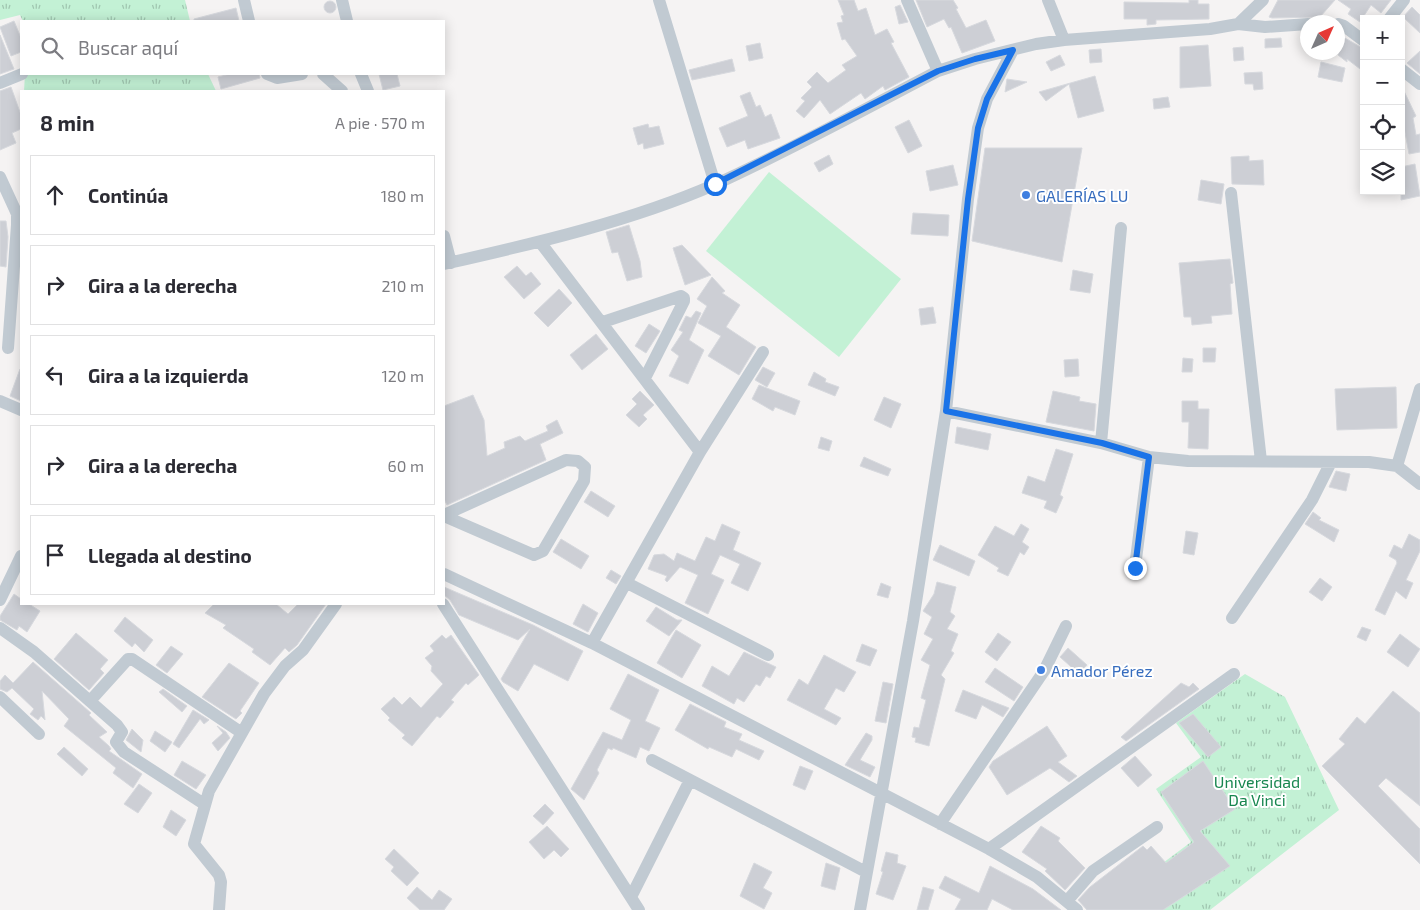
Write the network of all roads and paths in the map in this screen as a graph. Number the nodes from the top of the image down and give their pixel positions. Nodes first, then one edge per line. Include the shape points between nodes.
1 (244, 0) edge
2 (342, 0) edge
3 (659, 0) edge
4 (907, 0) edge
5 (1048, 0) edge
6 (1263, 0) edge
7 (1404, 0) edge
8 (1392, 15) edge
9 (249, 20) edge
10 (347, 20) edge
11 (1238, 24) junction
12 (1300, 25) edge
13 (1345, 27) edge
14 (1360, 38) edge
15 (1064, 40) junction
16 (1013, 50) junction
17 (938, 71) junction
18 (1405, 73) edge
19 (20, 75) edge
20 (270, 75) edge
21 (296, 75) edge
22 (324, 75) edge
23 (361, 75) edge
24 (0, 84) edge
25 (1420, 84) edge
26 (341, 90) edge
27 (368, 90) edge
28 (0, 176) edge
29 (715, 184) junction
30 (1231, 193) dead end
31 (1120, 228) dead end
32 (540, 242) junction
33 (445, 245) edge
34 (447, 264) edge
35 (603, 322) junction
36 (10, 348) edge
37 (762, 352) dead end
38 (645, 378) junction
39 (1420, 389) edge
40 (0, 401) edge
41 (20, 410) edge
42 (946, 411) junction
43 (1102, 443) junction
44 (700, 452) junction
45 (1149, 457) junction
46 (1261, 461) junction
47 (1331, 462) junction
48 (1397, 466) junction
49 (1420, 484) edge
50 (445, 515) edge
51 (445, 515) edge
52 (20, 558) edge
53 (1135, 568) dead end
54 (445, 574) edge
55 (627, 583) junction
56 (0, 600) edge
57 (335, 605) edge
58 (443, 605) edge
59 (1232, 618) dead end
60 (1066, 626) dead end
61 (0, 628) edge
62 (592, 643) junction
63 (768, 655) dead end
64 (1234, 674) dead end
65 (0, 697) edge
66 (90, 701) junction
67 (242, 733) junction
68 (39, 734) dead end
69 (652, 760) dead end
70 (689, 782) junction
71 (883, 795) junction
72 (204, 804) junction
73 (940, 824) junction
74 (1156, 827) dead end
75 (989, 849) junction
76 (866, 872) junction
77 (631, 896) junction
78 (1067, 901) junction
79 (218, 910) edge
80 (639, 910) edge
81 (860, 910) edge
82 (1077, 910) edge

1 - 9 street
2 - 10 street
3 - 29 street
4 - 17 street
5 - 15 street
6 - 11 street
7 - 8 street
11 - 12 street via 1265,28
11 - 15 street
13 - 14 street
15 - 16 street
16 - 17 street
16 - 42 street via 987,99 978,128
17 - 29 street
18 - 25 street
19 - 24 street
20 - 21 street via 277,78
22 - 26 street
23 - 27 street
28 - 36 street via 17,214
29 - 32 street
30 - 46 street
31 - 43 street
32 - 34 street
32 - 35 street
33 - 34 street
35 - 38 street
35 - 38 street via 681,296 684,298
37 - 44 street
38 - 44 street
39 - 48 street
40 - 41 street
42 - 43 street
42 - 71 street
43 - 45 street
44 - 55 street
45 - 46 street via 1188,461
45 - 53 street
46 - 47 street
47 - 48 street
47 - 59 street via 1312,500
48 - 49 street
50 - 51 street via 566,460 578,461 585,467 584,481 538,555
52 - 56 street
54 - 62 street
55 - 62 street
55 - 63 street
57 - 67 street via 303,650 285,666 264,694
58 - 77 street
60 - 73 street via 1044,670
61 - 66 street via 34,652
62 - 71 street
64 - 75 street
65 - 68 street
66 - 67 street via 128,659 132,659
66 - 72 street via 120,728 122,732 116,742 124,752
67 - 72 street
69 - 70 street
70 - 76 street
70 - 77 street
71 - 73 street
71 - 76 street
72 - 79 street via 194,844 219,875
73 - 75 street
74 - 78 street via 1093,871
75 - 78 street via 1029,872
76 - 81 street
77 - 80 street
78 - 82 street

